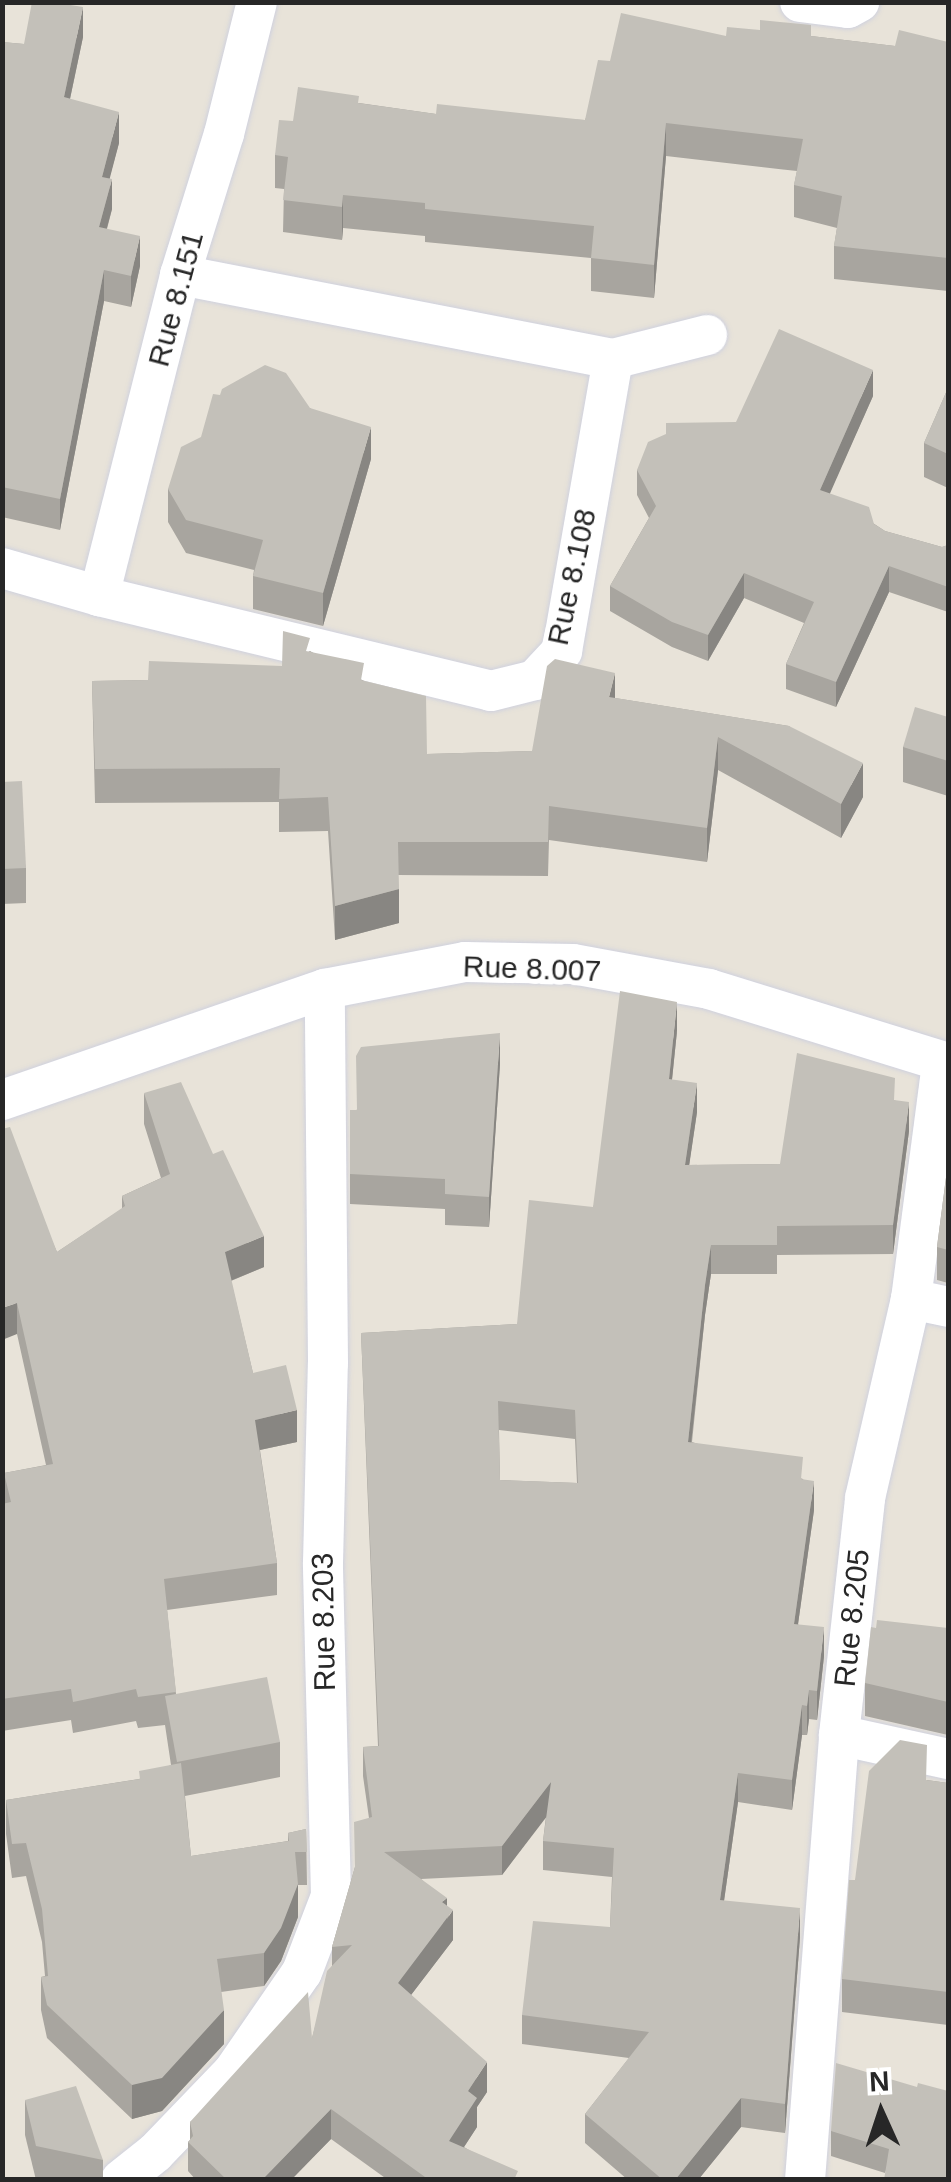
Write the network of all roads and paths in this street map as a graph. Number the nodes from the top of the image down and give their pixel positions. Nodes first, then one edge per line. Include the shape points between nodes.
1 (258, 2) edge
2 (800, 2) edge
3 (858, 2) edge
4 (180, 274) junction
5 (707, 335) dead end
6 (613, 360) junction
7 (2, 568) edge
8 (99, 596) junction
9 (324, 989) junction
10 (945, 1063) edge
11 (2, 1100) edge
12 (930, 1303) edge
13 (838, 1735) junction
14 (948, 1759) edge
15 (120, 2180) edge
16 (805, 2180) edge

1 - 4 street, Rue 8.151
2 - 3 street via 848,8
4 - 6 street
4 - 8 street, Rue 8.151
5 - 6 street
6 - 8 street, Rue 8.108 via 562,651 535,680 491,691
7 - 8 street, Rue 8.108
9 - 10 street, Rue 8.007 via 465,962 573,964 709,988
9 - 11 street, Rue 8.007
9 - 15 street, Rue 8.203 via 328,1364 322,1564 330,1896 302,1972 233,2072
10 - 12 street, Rue 8.205
12 - 13 street, Rue 8.205 via 865,1498
13 - 14 street
13 - 16 street, Rue 8.205

